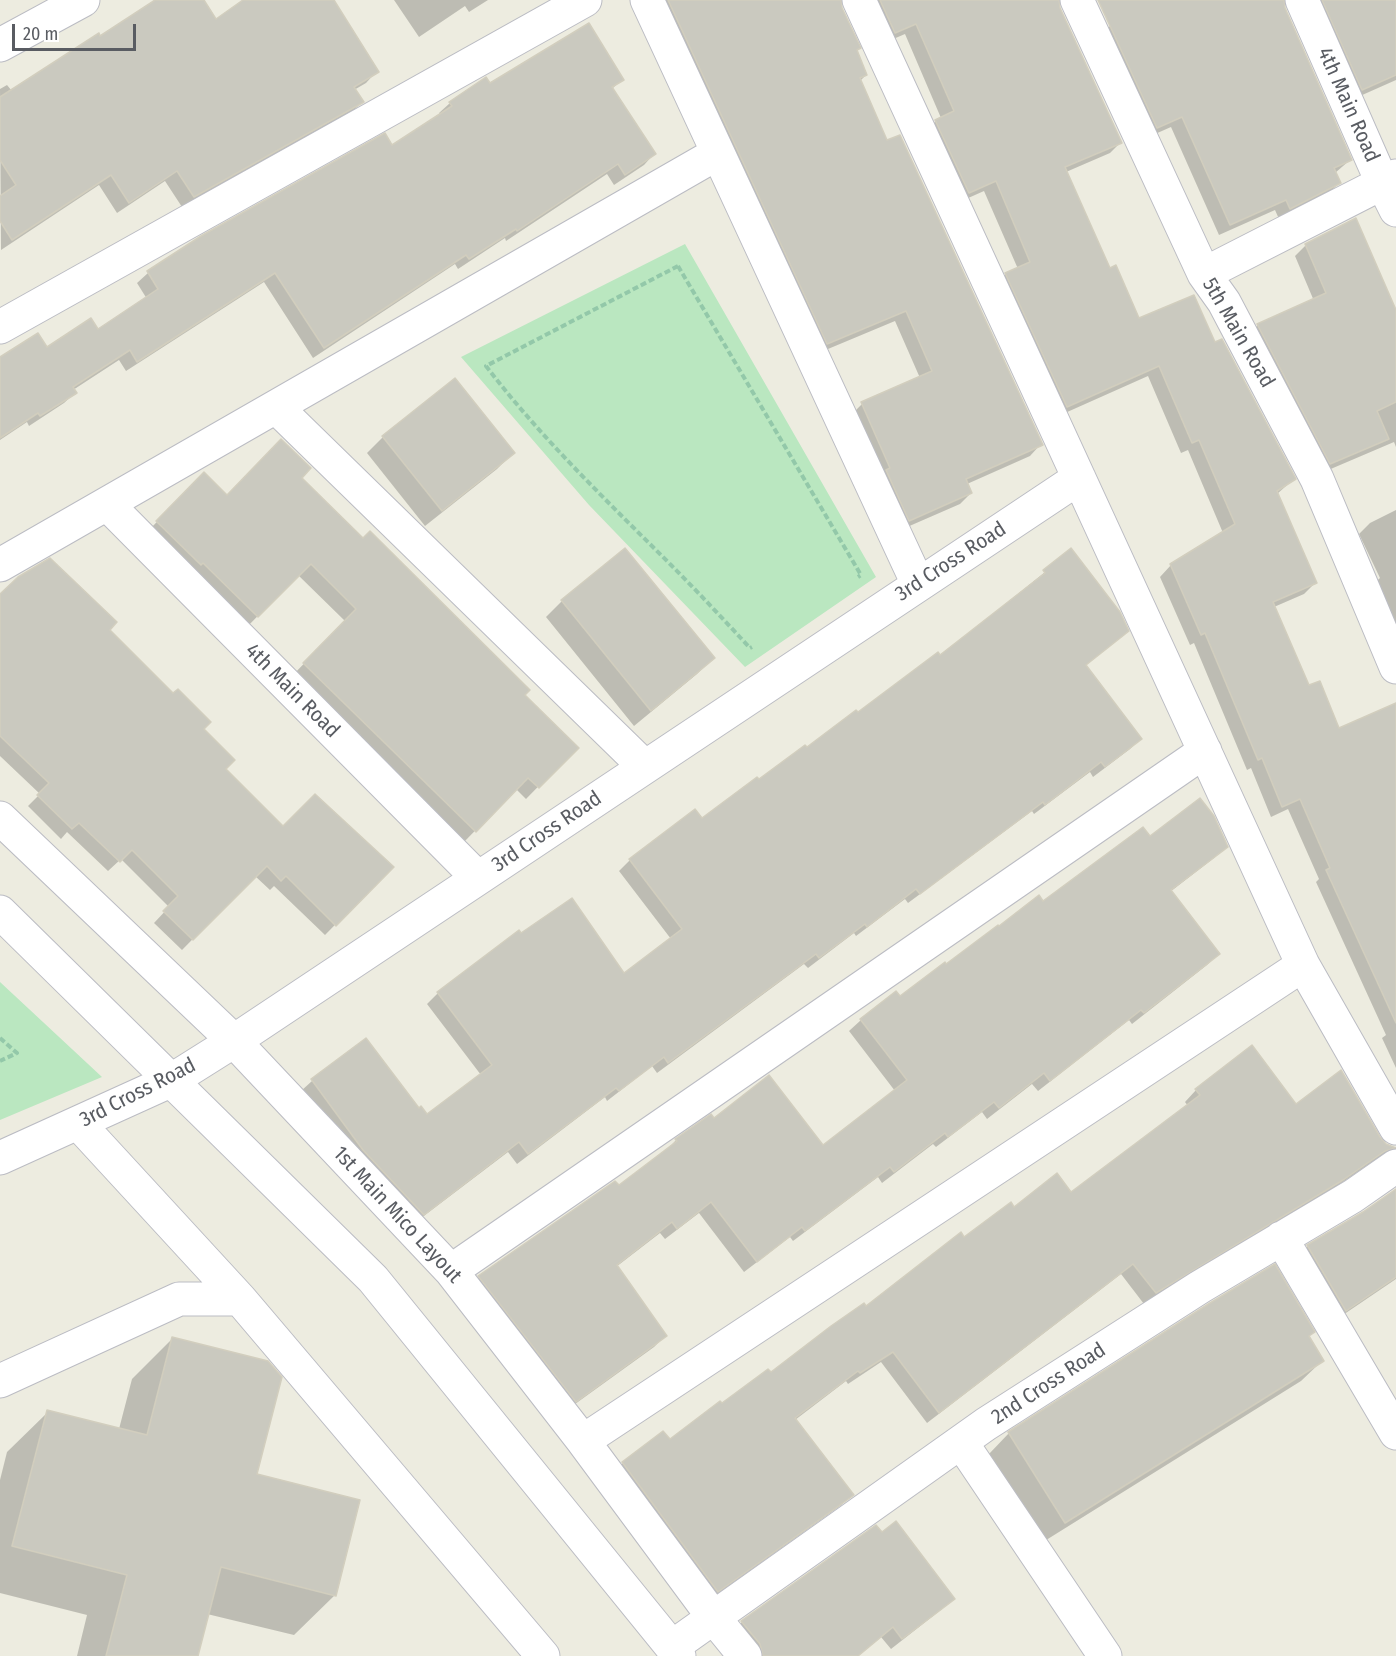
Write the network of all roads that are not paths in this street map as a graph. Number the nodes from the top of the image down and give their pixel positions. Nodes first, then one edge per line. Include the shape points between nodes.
1 (83, 0) edge
2 (585, 0) edge
3 (647, 0) edge
4 (859, 0) edge
5 (1077, 0) edge
6 (1302, 0) edge
7 (0, 45) edge
8 (718, 153) junction
9 (1391, 190) edge
10 (1204, 274) junction
11 (0, 327) edge
12 (276, 407) junction
13 (1079, 478) junction
14 (106, 504) junction
15 (0, 565) edge
16 (918, 584) junction
17 (1396, 667) edge
18 (1204, 751) junction
19 (645, 767) junction
20 (0, 818) edge
21 (478, 878) junction
22 (0, 912) edge
23 (1303, 964) junction
24 (234, 1041) junction
25 (172, 1080) junction
26 (78, 1123) junction
27 (1396, 1128) edge
28 (0, 1158) edge
29 (1396, 1166) edge
30 (1281, 1238) junction
31 (451, 1271) junction
32 (240, 1299) junction
33 (0, 1381) edge
34 (1396, 1433) edge
35 (583, 1441) junction
36 (961, 1442) junction
37 (714, 1618) junction
38 (676, 1652) edge
39 (543, 1656) edge
40 (745, 1656) edge
41 (1105, 1656) edge

1 - 7 street
2 - 11 street
3 - 8 street
4 - 13 street
5 - 10 street, 5th Main Road
6 - 9 street, 4th Main Road
8 - 12 street
8 - 16 street
9 - 10 street
10 - 17 street, 5th Main Road via 1224,302 1317,479
12 - 14 street
12 - 19 street
13 - 16 street, 3rd Cross Road
13 - 18 street
14 - 15 street
14 - 21 street, 4th Main Road
16 - 19 street, 3rd Cross Road
18 - 23 street
18 - 31 street
19 - 21 street, 3rd Cross Road
20 - 24 street, 1st Main Mico Layout
21 - 24 street, 3rd Cross Road
22 - 25 street
23 - 27 street
23 - 35 street
24 - 25 street, 3rd Cross Road
24 - 31 street, 1st Main Mico Layout
25 - 26 street, 3rd Cross Road
25 - 38 street via 373,1279
26 - 28 street, 3rd Cross Road
26 - 32 street
29 - 30 street, 2nd Cross Road
30 - 34 street
30 - 36 street, 2nd Cross Road
31 - 35 street, 1st Main Mico Layout
32 - 33 street via 179,1299
32 - 39 street
35 - 37 street, 1st Main Mico Layout
36 - 37 street, 2nd Cross Road
36 - 41 street
37 - 38 street, 2nd Cross Road
37 - 40 street, 1st Main Mico Layout

